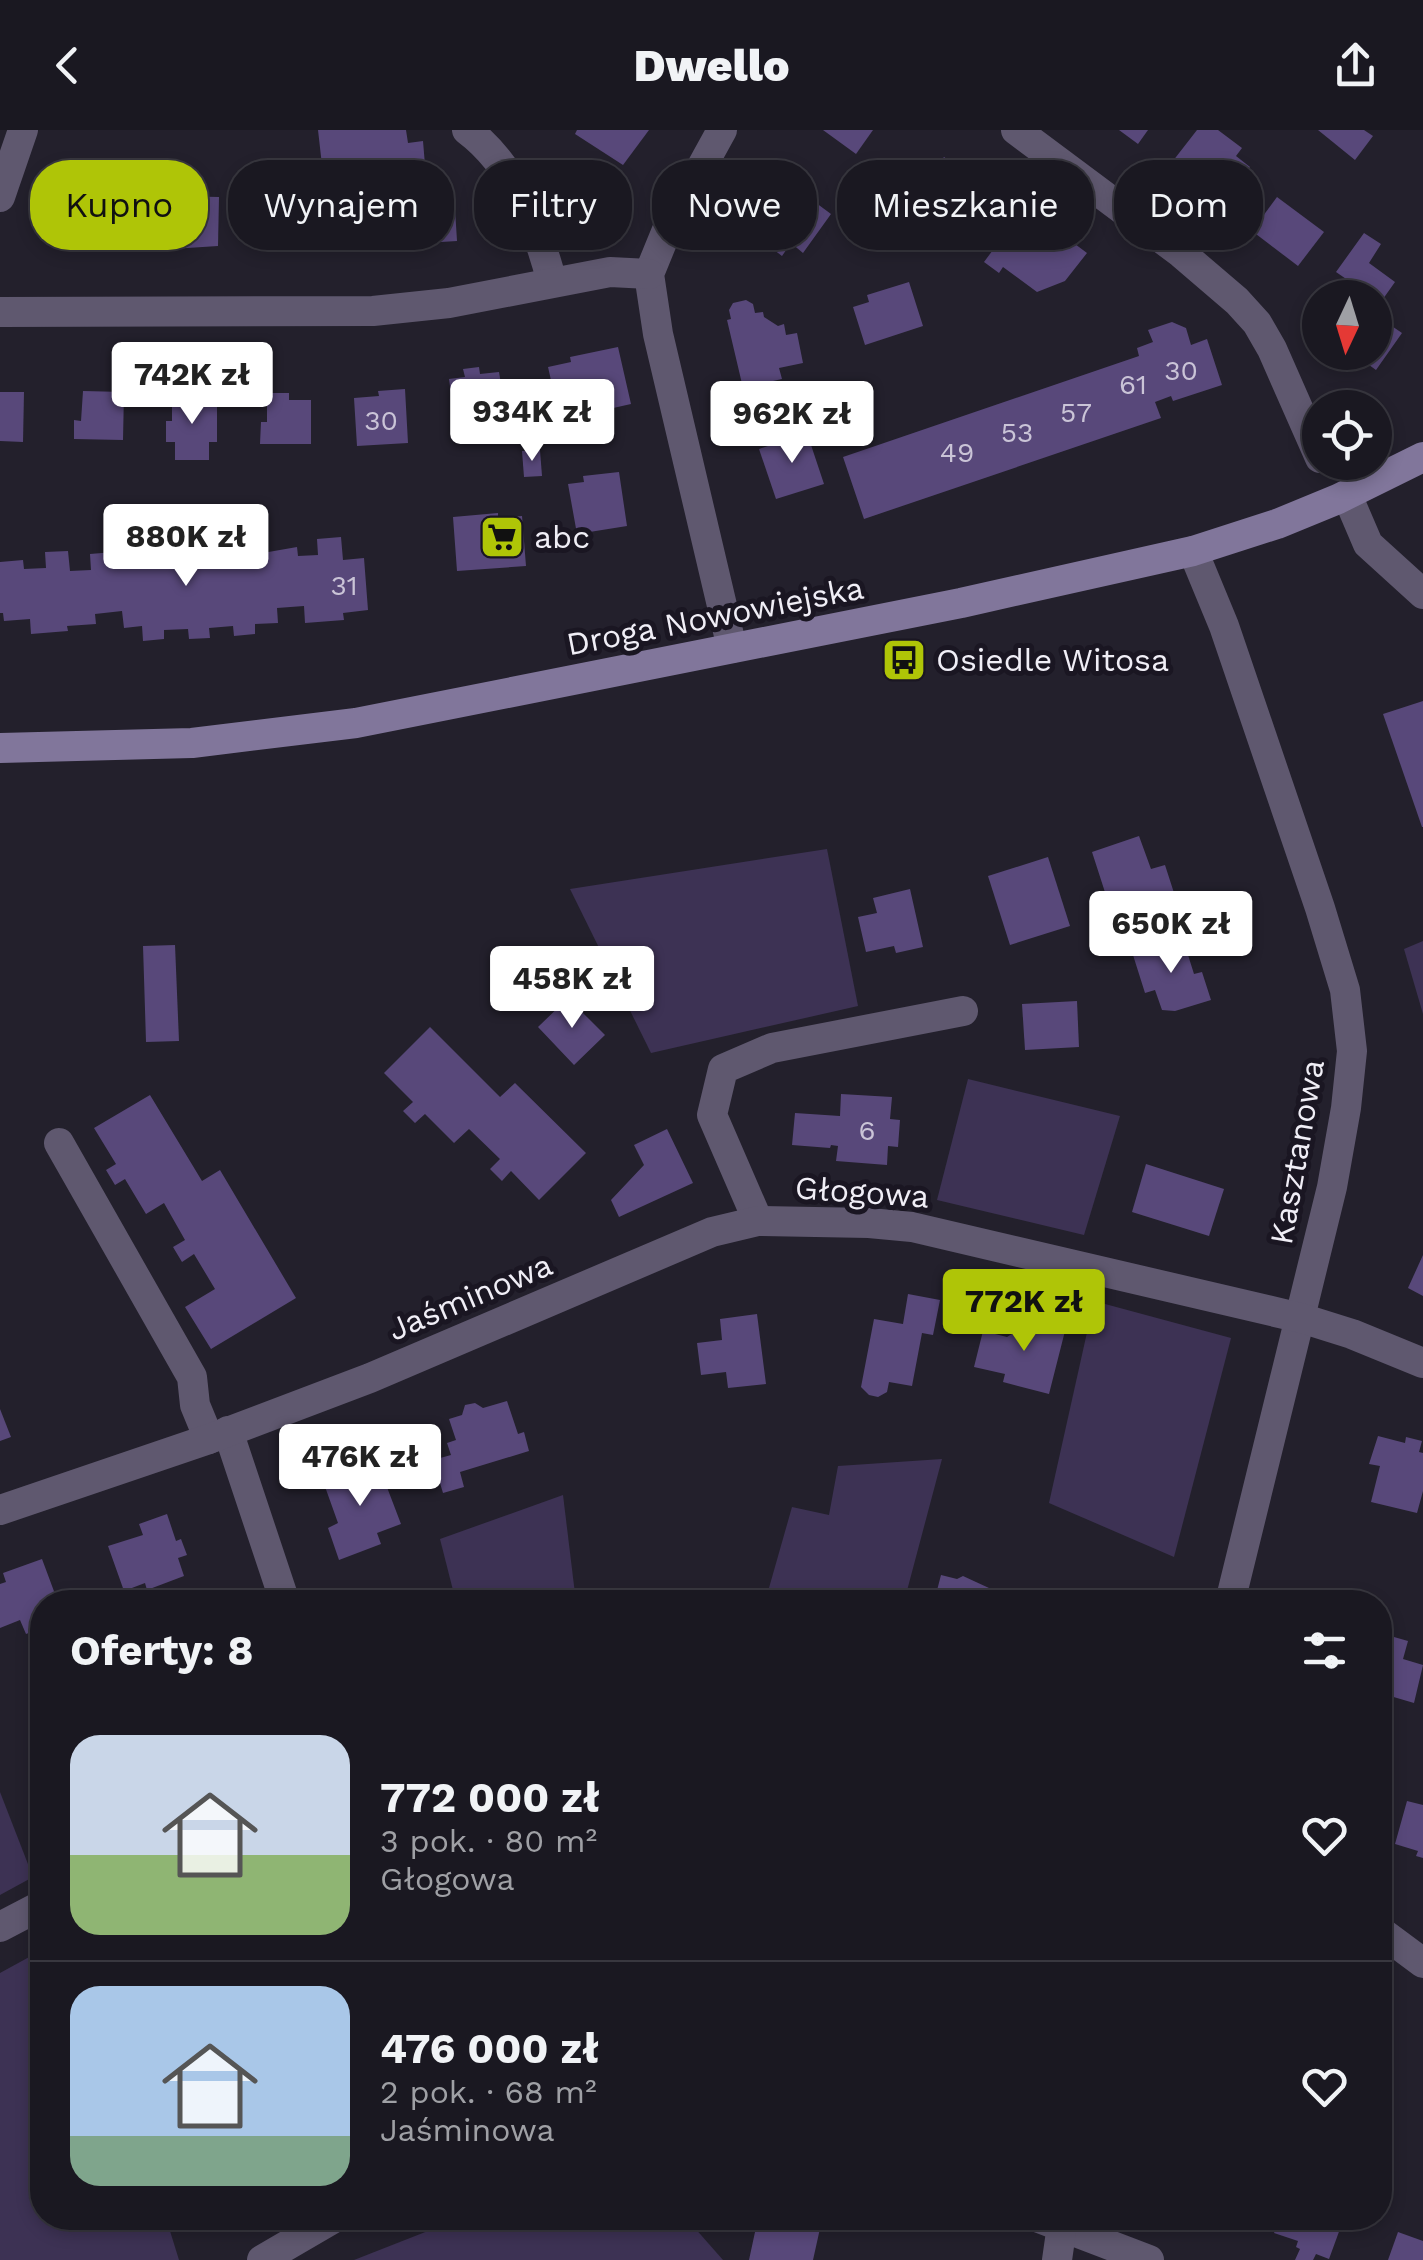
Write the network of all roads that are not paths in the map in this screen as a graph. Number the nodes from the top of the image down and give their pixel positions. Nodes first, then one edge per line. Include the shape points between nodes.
1 (23, 130) edge
2 (467, 130) edge
3 (722, 130) edge
4 (1016, 130) edge
5 (0, 197) edge
6 (649, 274) junction
7 (552, 282) junction
8 (0, 312) edge
9 (1302, 417) edge
10 (1423, 457) edge
11 (1332, 480) edge
12 (1342, 497) junction
13 (1194, 551) junction
14 (1423, 594) edge
15 (732, 648) junction
16 (0, 748) edge
17 (963, 1011) dead end
18 (59, 1142) dead end
19 (758, 1221) junction
20 (1302, 1318) junction
21 (1423, 1363) edge
22 (218, 1435) junction
23 (0, 1510) edge
24 (280, 1590) edge
25 (1233, 1590) edge
26 (30, 1911) edge
27 (0, 1927) edge
28 (1392, 1940) edge
29 (1423, 1964) edge
30 (313, 2230) edge
31 (1056, 2230) edge
32 (1079, 2230) edge
33 (262, 2260) edge
34 (1057, 2260) edge
35 (1150, 2260) edge

1 - 5 street
2 - 7 street via 486,144 516,186
3 - 6 street
4 - 9 street via 1237,301 1272,349
6 - 7 street via 610,272
6 - 15 street
7 - 8 street via 374,311
10 - 12 street, Droga Nowowiejska
11 - 12 street
12 - 13 street, Droga Nowowiejska
12 - 14 street via 1368,544
13 - 15 street, Droga Nowowiejska
13 - 20 street, Kasztanowa via 1345,990 1352,1051 1346,1108
15 - 16 street, Droga Nowowiejska via 356,723 174,744
17 - 19 street, Głogowa via 772,1048 723,1069 712,1115
18 - 22 street via 192,1377 195,1404
19 - 20 street, Głogowa via 912,1227
19 - 22 street, Jaśminowa via 712,1232 370,1378
20 - 21 street, Głogowa
20 - 25 street, Kasztanowa
22 - 23 street, Jaśminowa
22 - 24 street
26 - 27 street
28 - 29 street
30 - 33 street
31 - 34 street
32 - 35 street

